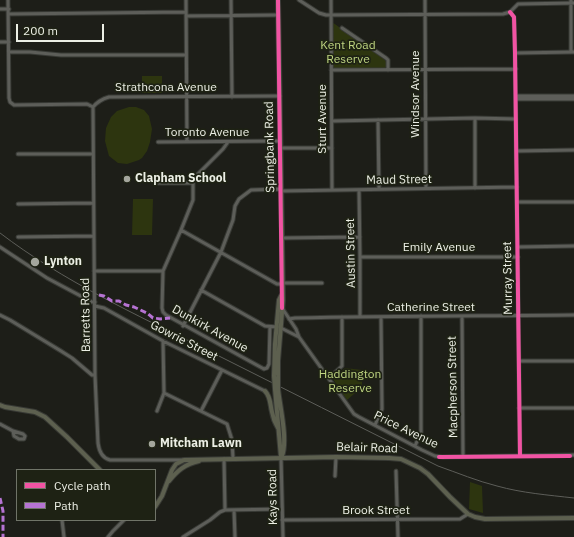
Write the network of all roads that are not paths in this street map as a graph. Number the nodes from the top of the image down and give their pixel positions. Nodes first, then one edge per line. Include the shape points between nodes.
1 (8, 0) edge
2 (186, 0) edge
3 (231, 0) edge
4 (278, 0) edge
5 (299, 0) edge
6 (331, 0) edge
7 (425, 0) edge
8 (515, 0) edge
9 (572, 2) edge
10 (517, 5) junction
11 (0, 9) edge
12 (8, 9) junction
13 (510, 12) junction
14 (9, 14) junction
15 (186, 14) junction
16 (425, 14) junction
17 (278, 15) junction
18 (331, 15) junction
19 (231, 16) junction
20 (342, 28) dead end
21 (0, 42) edge
22 (9, 42) junction
23 (9, 52) junction
24 (573, 52) edge
25 (516, 53) junction
26 (186, 55) junction
27 (516, 68) junction
28 (331, 70) junction
29 (388, 70) junction
30 (425, 70) junction
31 (232, 96) junction
32 (280, 96) junction
33 (187, 97) junction
34 (516, 97) junction
35 (574, 97) edge
36 (93, 107) junction
37 (475, 118) junction
38 (426, 119) junction
39 (516, 119) junction
40 (378, 120) junction
41 (332, 121) junction
42 (280, 141) junction
43 (158, 142) dead end
44 (187, 142) junction
45 (228, 142) junction
46 (280, 148) junction
47 (332, 148) junction
48 (574, 150) edge
49 (517, 151) junction
50 (18, 154) dead end
51 (93, 154) junction
52 (158, 183) dead end
53 (193, 183) junction
54 (517, 187) junction
55 (426, 188) junction
56 (475, 188) junction
57 (379, 189) junction
58 (281, 190) junction
59 (332, 190) junction
60 (359, 190) junction
61 (517, 202) junction
62 (574, 202) edge
63 (94, 203) junction
64 (18, 204) dead end
65 (182, 230) junction
66 (94, 236) junction
67 (18, 237) dead end
68 (281, 238) junction
69 (360, 238) junction
70 (574, 246) edge
71 (0, 247) edge
72 (518, 248) junction
73 (220, 252) junction
74 (360, 257) junction
75 (518, 257) junction
76 (94, 271) junction
77 (163, 271) junction
78 (282, 283) junction
79 (322, 283) dead end
80 (202, 290) junction
81 (282, 294) junction
82 (95, 304) junction
83 (282, 308) junction
84 (0, 315) edge
85 (574, 315) edge
86 (360, 316) junction
87 (421, 316) junction
88 (462, 316) junction
89 (518, 316) junction
90 (342, 317) junction
91 (381, 317) junction
92 (289, 319) junction
93 (183, 326) junction
94 (270, 327) junction
95 (279, 328) junction
96 (299, 337) junction
97 (163, 341) junction
98 (574, 361) edge
99 (519, 362) junction
100 (222, 370) junction
101 (95, 375) junction
102 (329, 378) junction
103 (276, 389) junction
104 (265, 391) joint
105 (164, 393) junction
106 (275, 397) junction
107 (270, 402) junction
108 (0, 404) edge
109 (519, 408) junction
110 (574, 408) edge
111 (157, 411) dead end
112 (201, 411) junction
113 (0, 424) edge
114 (375, 425) junction
115 (279, 430) junction
116 (13, 431) dead end
117 (284, 442) junction
118 (415, 446) junction
119 (463, 456) junction
120 (520, 456) junction
121 (573, 456) edge
122 (281, 457) junction
123 (292, 457) junction
124 (336, 457) junction
125 (233, 458) junction
126 (210, 459) junction
127 (224, 459) junction
128 (168, 460) junction
129 (184, 460) junction
130 (196, 462) junction
131 (176, 464) junction
132 (98, 469) edge
133 (396, 471) dead end
134 (335, 476) dead end
135 (166, 485) junction
136 (156, 505) edge
137 (282, 509) junction
138 (225, 510) junction
139 (234, 510) junction
140 (468, 514) junction
141 (574, 518) edge
142 (282, 520) junction
143 (397, 520) junction
144 (62, 521) edge
145 (123, 521) edge
146 (64, 537) edge
147 (108, 537) edge
148 (183, 537) edge
149 (235, 537) edge
150 (282, 537) edge
151 (398, 537) edge

1 - 12 street
2 - 15 street
3 - 19 street
4 - 17 main road, Springbank Road
5 - 18 street via 320,14
6 - 18 street, Sturt Avenue
7 - 16 street, Windsor Avenue
8 - 10 street
9 - 10 street
9 - 24 street
10 - 13 street
11 - 12 street
12 - 14 street
13 - 16 street
13 - 25 street, Murray Street via 514,18
14 - 15 street
14 - 22 street
15 - 19 street
15 - 26 street
16 - 18 street
16 - 30 street, Windsor Avenue
17 - 19 street
17 - 32 main road, Springbank Road
18 - 28 street, Sturt Avenue
19 - 31 street
20 - 29 street via 386,58
21 - 22 street
22 - 23 street
23 - 26 street via 36,52 61,56
23 - 36 street via 9,98 14,105 87,104
24 - 25 street
25 - 27 street, Murray Street
26 - 33 street
27 - 30 street
27 - 34 street, Murray Street
28 - 29 street
28 - 41 street, Sturt Avenue
29 - 30 street
30 - 38 street, Windsor Avenue
31 - 32 street, Strathcona Avenue
31 - 33 street, Strathcona Avenue
32 - 42 main road, Springbank Road
33 - 36 street, Strathcona Avenue via 109,97 102,99
33 - 44 street
34 - 35 street
34 - 39 street, Murray Street
36 - 51 street, Barretts Road
37 - 38 street
37 - 39 street
37 - 56 street
38 - 40 street
38 - 55 street, Windsor Avenue
39 - 49 street, Murray Street
40 - 41 street
40 - 57 street
41 - 47 street, Sturt Avenue
42 - 45 street, Toronto Avenue
42 - 46 main road, Springbank Road
43 - 44 street, Toronto Avenue
44 - 45 street, Toronto Avenue
45 - 53 street
46 - 47 street
46 - 58 main road, Springbank Road
47 - 59 street, Sturt Avenue
48 - 49 street
49 - 54 street, Murray Street
50 - 51 street
51 - 63 street, Barretts Road
52 - 53 street
53 - 65 street via 193,200
54 - 56 street, Maud Street
54 - 61 street, Murray Street
55 - 56 street, Maud Street
55 - 57 street, Maud Street
57 - 60 street, Maud Street
58 - 59 street, Maud Street
58 - 68 main road, Springbank Road
58 - 73 street, Maud Street via 251,190 239,199
59 - 60 street, Maud Street
60 - 69 street, Austin Street
61 - 62 street
61 - 72 street, Murray Street
63 - 64 street
63 - 66 street, Barretts Road
65 - 73 street
65 - 77 street
66 - 67 street
66 - 76 street, Barretts Road
68 - 69 street
68 - 78 main road, Springbank Road
69 - 74 street, Austin Street
70 - 72 street
71 - 82 street, Gowrie Street via 47,278
72 - 75 street, Murray Street
73 - 78 street via 277,284
73 - 80 street, Maud Street
74 - 75 street, Emily Avenue
74 - 86 street, Austin Street
75 - 89 street, Murray Street
76 - 77 street
76 - 82 street, Barretts Road
77 - 93 street, Dunkirk Avenue via 163,312
78 - 79 street
78 - 81 main road, Springbank Road
80 - 93 street, Maud Street
80 - 94 street, Price Avenue
81 - 83 main road, Springbank Road
81 - 95 main road, Springbank Road via 279,300
82 - 97 street, Gowrie Street
82 - 101 street, Barretts Road
83 - 92 street, Price Avenue
83 - 95 main road, Springbank Road
84 - 101 street via 61,351
85 - 89 street, Catherine Street
86 - 90 street, Catherine Street
86 - 91 street, Catherine Street
87 - 88 street, Catherine Street
87 - 91 street, Catherine Street
87 - 118 street via 421,432
88 - 89 street, Catherine Street
88 - 119 street, Macpherson Street
89 - 99 street, Murray Street
90 - 92 street, Catherine Street
90 - 102 street via 342,366
91 - 114 street via 382,409
92 - 96 street, Price Avenue
93 - 94 street, Dunkirk Avenue via 264,369 269,364
94 - 95 street, Price Avenue
95 - 96 street, Price Avenue
95 - 103 main road, Springbank Road, bridge
96 - 102 street, Price Avenue
97 - 100 street, Gowrie Street
97 - 105 street
98 - 99 street
99 - 109 street, Murray Street
100 - 104 street, Gowrie Street
100 - 112 street
101 - 128 street, Barretts Road via 98,448 103,456 110,460
102 - 114 street, Price Avenue via 354,414
103 - 106 main road, Springbank Road
103 - 117 main road, Springbank Road
104 - 107 main road
105 - 111 street
105 - 112 street
106 - 107 main road
106 - 115 main road, Springbank Road
107 - 115 main road
108 - 132 main road via 35,412 45,417
109 - 110 street
109 - 120 street, Murray Street
112 - 125 street via 227,424 232,440
113 - 116 street
114 - 118 street, Price Avenue
115 - 122 main road, Springbank Road
117 - 122 main road, Springbank Road
117 - 123 main road via 286,452
118 - 119 street, Price Avenue via 435,456
119 - 120 street, Price Avenue
120 - 121 street, Price Avenue
122 - 123 main road, Belair Road
122 - 125 main road, Belair Road
122 - 137 street, Kays Road
123 - 124 main road, Belair Road
124 - 134 street
124 - 140 main road, Belair Road via 395,458 410,462 428,474
125 - 127 main road, Belair Road
126 - 127 main road, Belair Road
126 - 129 main road, Belair Road
126 - 130 main road, Belair Road
127 - 138 street
128 - 129 street, Barretts Road
128 - 131 street, Barretts Road
129 - 131 main road, Belair Road
130 - 131 main road
130 - 135 main road, Belair Road via 178,471
131 - 135 main road, Belair Road
133 - 143 street
135 - 136 main road, Belair Road
137 - 139 street
137 - 142 street, Kays Road
138 - 139 street
138 - 148 street
139 - 149 street
140 - 141 main road via 485,518
140 - 143 street, Brook Street via 460,519
142 - 143 street, Brook Street
142 - 150 street, Kays Road
143 - 151 street
144 - 146 street
145 - 147 street

